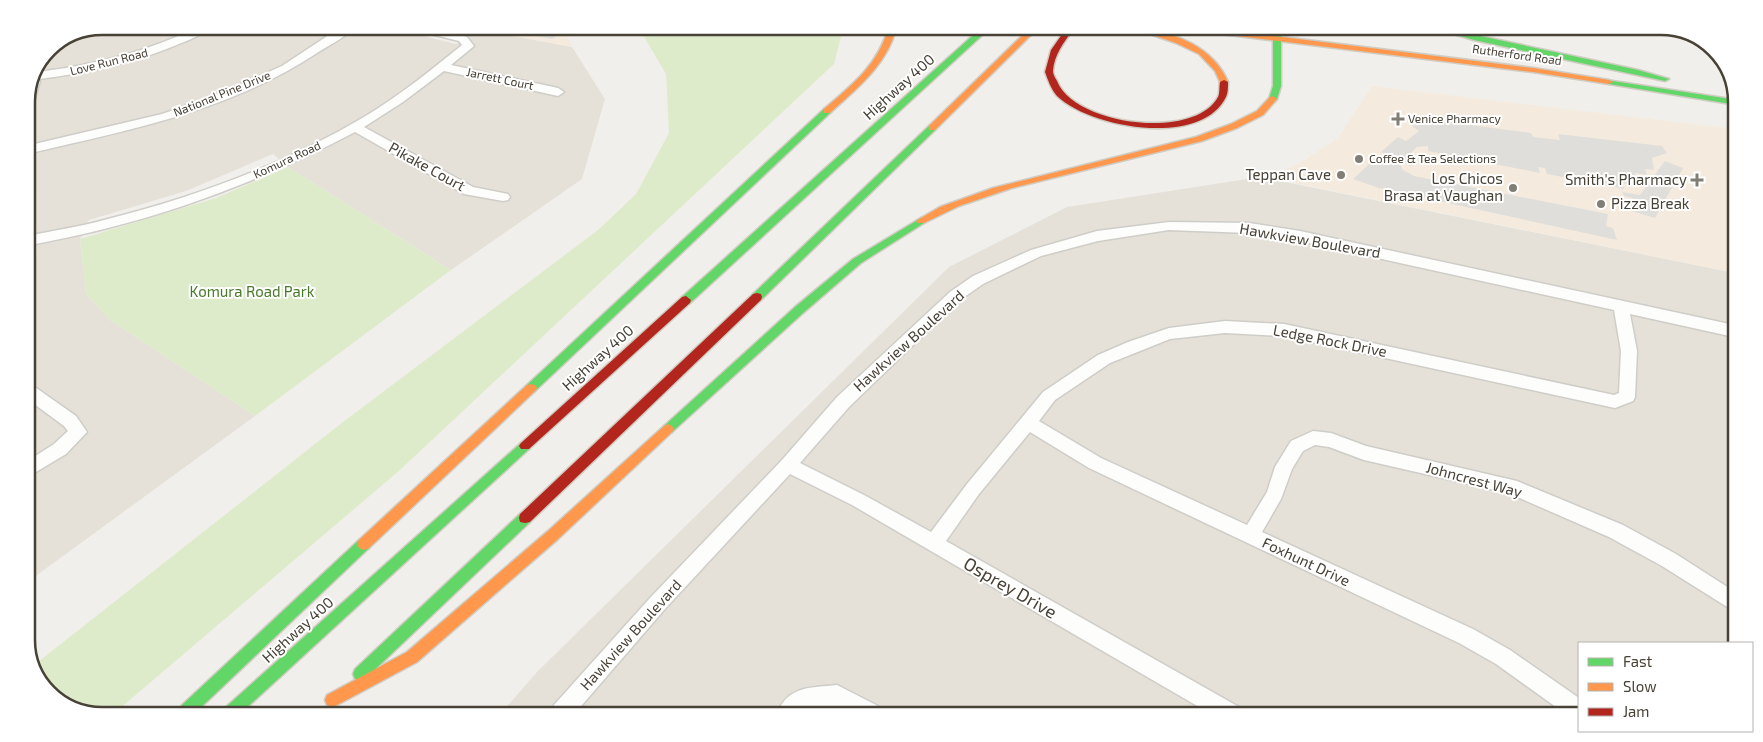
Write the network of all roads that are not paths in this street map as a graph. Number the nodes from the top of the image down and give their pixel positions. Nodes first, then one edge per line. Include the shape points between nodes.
1 (191, 35) edge
2 (337, 35) edge
3 (447, 35) edge
4 (891, 35) edge
5 (962, 35) edge
6 (978, 35) edge
7 (1027, 35) edge
8 (1066, 35) edge
9 (1163, 35) edge
10 (1279, 35) edge
11 (1293, 35) edge
12 (1298, 35) edge
13 (1464, 35) edge
14 (443, 67) junction
15 (937, 73) junction
16 (40, 76) edge
17 (558, 92) dead end
18 (1728, 103) edge
19 (355, 127) junction
20 (35, 148) edge
21 (503, 197) dead end
22 (35, 239) edge
23 (1620, 306) junction
24 (1728, 330) edge
25 (35, 396) edge
26 (1027, 422) junction
27 (35, 465) edge
28 (788, 465) junction
29 (1250, 536) junction
30 (933, 544) junction
31 (1728, 598) edge
32 (332, 700) junction
33 (191, 707) edge
34 (236, 707) edge
35 (325, 707) edge
36 (566, 707) edge
37 (793, 707) edge
38 (859, 707) edge
39 (1219, 707) edge
40 (1573, 707) edge

1 - 16 street, Love Run Road via 149,53
2 - 20 street, National Pine Drive via 286,68 213,101 166,117
3 - 14 street, Komura Road via 463,39 468,46
4 - 33 main road via 888,47 852,88
5 - 15 main road
6 - 15 main road, Highway 400
7 - 32 main road via 827,230
8 - 9 main road via 1055,50 1049,72 1058,92 1090,113 1117,122 1171,125 1210,110 1221,99 1225,86 1223,75 1205,55
10 - 32 main road via 1277,86 1271,105 1249,121 1208,137 1019,183 967,201 927,217 857,261 553,535 412,657
11 - 18 main road, Rutherford Road
12 - 13 main road, Rutherford Road via 1569,63 1670,79
14 - 17 street, Jarrett Court
14 - 19 street, Komura Road
15 - 34 main road, Highway 400
19 - 21 street, Pikake Court via 469,192
19 - 22 street, Komura Road via 263,171 182,202 107,224
23 - 24 street, Hawkview Boulevard
23 - 26 street, Ledge Rock Drive via 1626,322 1629,373 1627,397 1614,402 1311,335 1225,327 1168,334 1104,359 1049,396
23 - 28 street, Hawkview Boulevard via 1300,236 1249,228 1169,226 1097,236 1036,252 978,280 955,296 843,402
25 - 27 street via 70,421 78,432
26 - 29 street, Foxhunt Drive via 1095,463
26 - 30 street, Ledge Rock Drive
28 - 30 street, Osprey Drive via 858,500
28 - 36 street, Hawkview Boulevard via 657,604
29 - 31 street, Johncrest Way via 1275,494 1284,467 1296,446 1314,438 1322,439 1364,453 1511,486 1616,532 1669,560
29 - 40 street, Foxhunt Drive via 1466,636 1503,657
30 - 39 street, Osprey Drive
32 - 35 main road
37 - 38 street via 799,700 837,695

